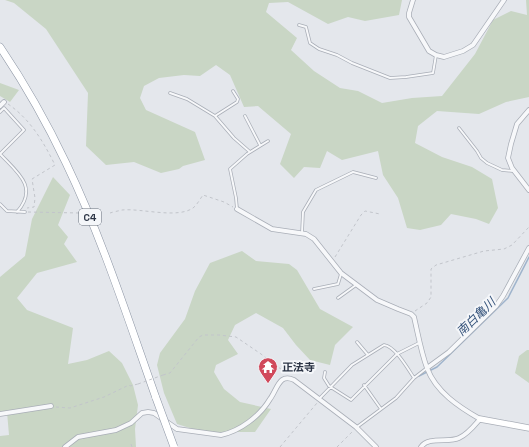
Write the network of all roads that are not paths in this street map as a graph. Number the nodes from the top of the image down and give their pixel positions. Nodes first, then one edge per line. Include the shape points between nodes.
1 (413, 0) edge
2 (504, 0) edge
3 (299, 25) dead end
4 (0, 47) edge
5 (436, 55) junction
6 (233, 91) dead end
7 (170, 93) dead end
8 (4, 102) road end
9 (0, 106) edge
10 (529, 110) edge
11 (0, 112) edge
12 (215, 116) junction
13 (245, 116) dead end
14 (459, 128) dead end
15 (268, 141) dead end
16 (260, 145) junction
17 (250, 152) junction
18 (0, 154) edge
19 (514, 172) junction
20 (376, 178) dead end
21 (529, 190) edge
22 (0, 204) edge
23 (237, 209) joint
24 (17, 212) junction
25 (25, 212) road end
26 (302, 234) junction
27 (529, 248) edge
28 (341, 273) junction
29 (356, 284) junction
30 (314, 289) dead end
31 (338, 298) dead end
32 (357, 342) dead end
33 (420, 342) junction
34 (397, 354) junction
35 (368, 355) junction
36 (427, 368) junction
37 (325, 372) dead end
38 (414, 378) junction
39 (364, 385) junction
40 (331, 387) junction
41 (320, 399) junction
42 (51, 406) road end
43 (381, 409) junction
44 (0, 414) edge
45 (480, 419) junction
46 (356, 427) junction
47 (529, 428) edge
48 (65, 447) edge
49 (174, 447) edge
50 (376, 447) edge
51 (421, 447) edge

1 - 5 street via 410,17 429,51
2 - 5 street via 473,46 444,57
3 - 5 lane via 306,27 310,43 319,49 390,78 433,72
4 - 49 highway, C4, bridge via 50,129 87,209
6 - 12 lane via 237,102
7 - 12 lane
8 - 9 street
10 - 19 street via 517,124 511,144 508,158
11 - 18 lane via 4,108 24,130
12 - 17 lane
13 - 16 lane
14 - 19 lane via 486,163
15 - 16 lane
16 - 17 lane
17 - 23 lane via 230,170
18 - 24 lane via 23,178 27,189 25,200
19 - 21 street
20 - 26 lane via 353,172 316,190 303,212
22 - 24 lane via 7,211
23 - 26 street via 272,229
24 - 25 lane
26 - 28 street via 314,239
27 - 36 street via 504,296 496,306 449,352
28 - 29 street
28 - 30 lane via 338,284
29 - 31 lane
29 - 33 street via 377,300 412,314
32 - 35 lane
33 - 34 lane
33 - 36 street
34 - 35 lane via 388,345 384,345
34 - 38 lane
34 - 39 lane
35 - 40 lane via 352,365
36 - 38 lane
36 - 45 street via 443,393
37 - 40 lane via 324,378
38 - 43 lane via 396,398
39 - 40 lane via 351,400
39 - 43 lane
40 - 41 lane
41 - 46 street
41 - 48 street via 289,378 282,380 262,412 242,427 227,434 177,429 148,412 142,413 116,430 78,438
42 - 44 street
43 - 46 lane
45 - 47 street
45 - 51 street via 468,433 458,439 432,441
46 - 50 street

